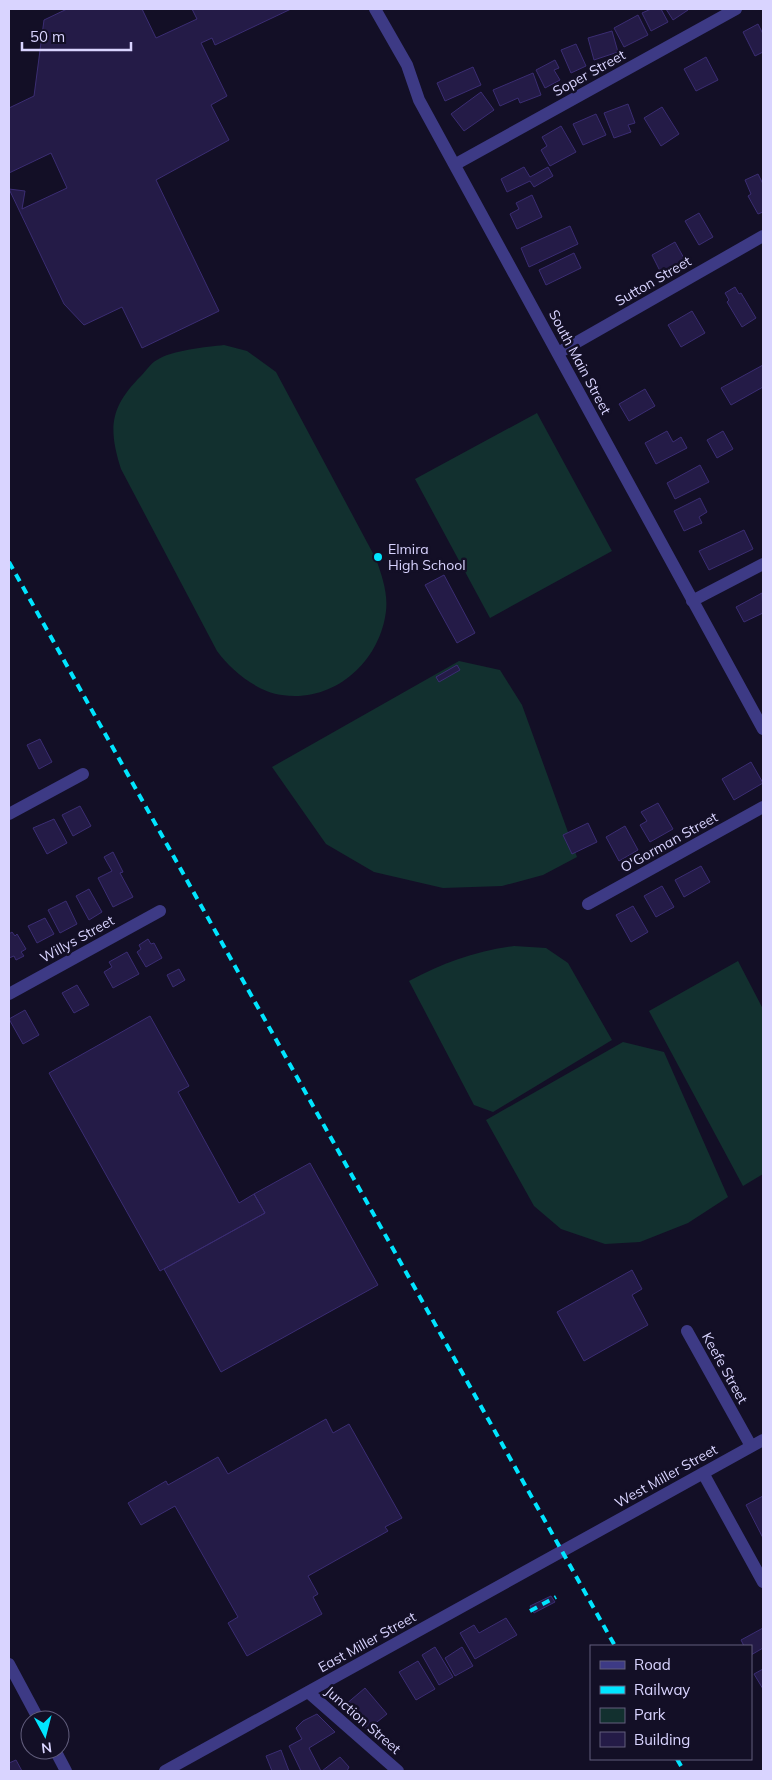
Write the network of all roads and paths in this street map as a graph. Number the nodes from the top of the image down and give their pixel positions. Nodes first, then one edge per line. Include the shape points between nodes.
1 (375, 9) edge
2 (736, 9) edge
3 (456, 164) junction
4 (763, 236) edge
5 (558, 352) junction
6 (763, 564) edge
7 (692, 601) junction
8 (763, 728) edge
9 (82, 774) dead end
10 (763, 807) edge
11 (9, 814) edge
12 (588, 904) dead end
13 (160, 911) dead end
14 (9, 994) edge
15 (687, 1331) dead end
16 (763, 1440) edge
17 (751, 1446) junction
18 (702, 1473) junction
19 (582, 1538) joint
20 (763, 1582) edge
21 (9, 1664) edge
22 (308, 1692) junction
23 (34, 1710) edge
24 (165, 1771) edge
25 (398, 1771) edge

1 - 3 street, South Main Street
2 - 3 street, Soper Street
3 - 5 street, South Main Street
4 - 5 street, Sutton Street
5 - 7 street, South Main Street
6 - 7 street
7 - 8 street, South Main Street
9 - 11 street
10 - 12 street, O'Gorman Street
13 - 14 street, Willys Street
15 - 17 street, Keefe Street
16 - 17 street, West Miller Street
17 - 18 street, West Miller Street
18 - 19 street, West Miller Street
18 - 20 street
19 - 22 street, East Miller Street
21 - 23 street
22 - 24 street, East Miller Street
22 - 25 street, Junction Street

